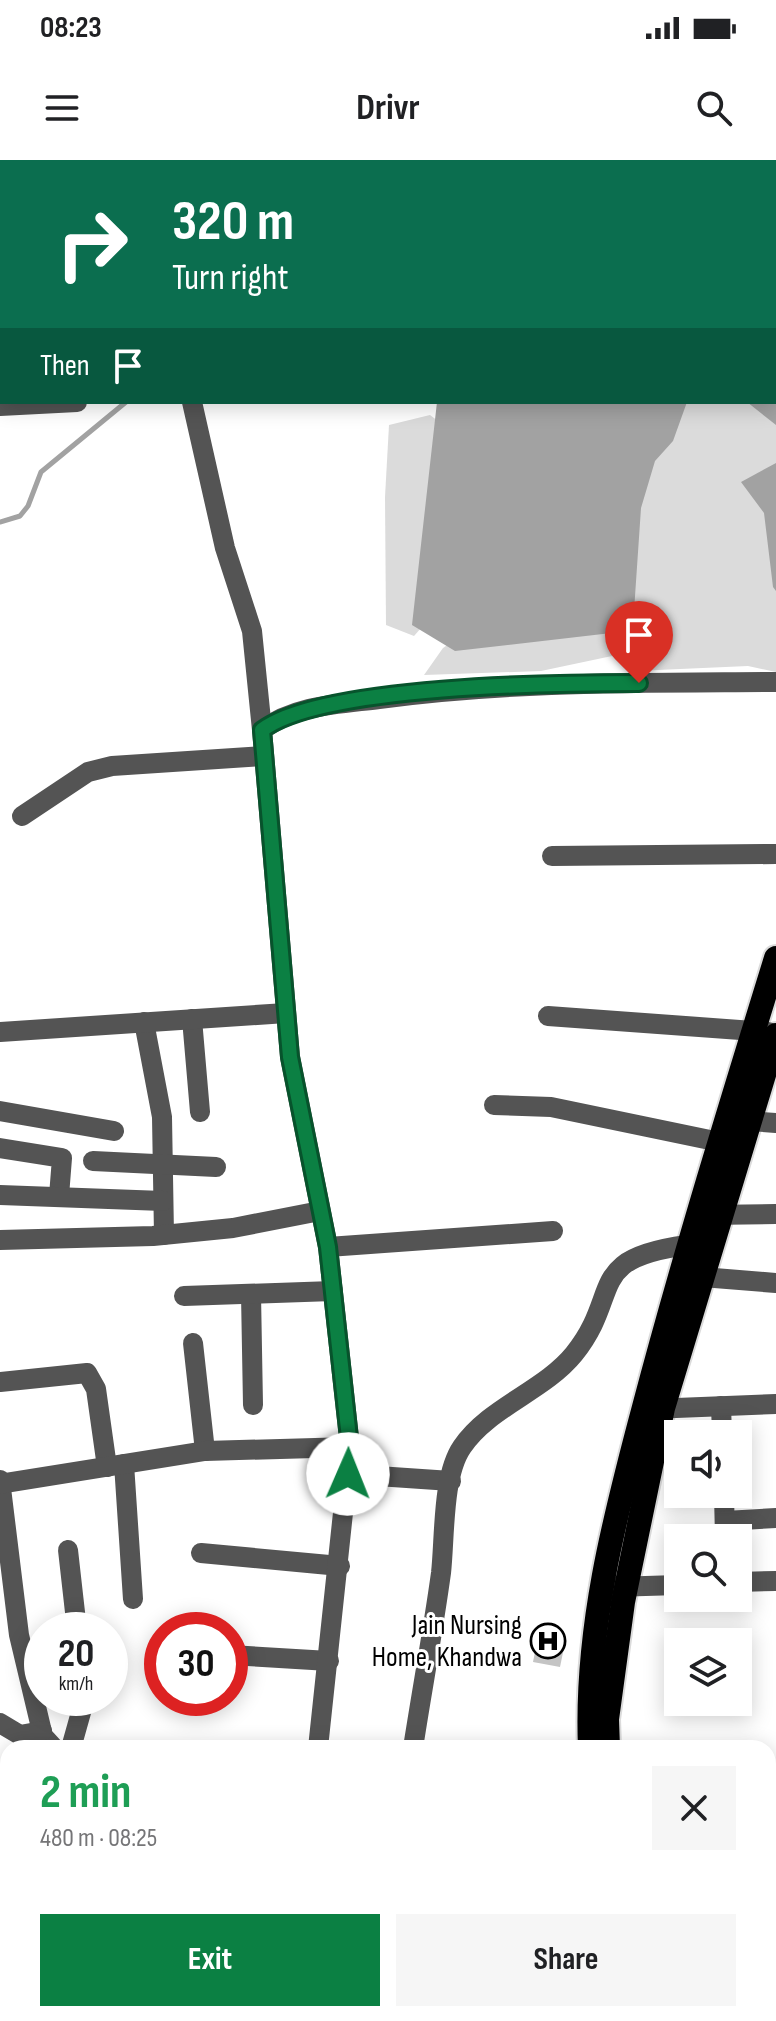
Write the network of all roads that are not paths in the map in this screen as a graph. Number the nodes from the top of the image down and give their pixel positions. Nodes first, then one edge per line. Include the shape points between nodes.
1 (38, 404) edge
2 (192, 404) edge
3 (0, 406) edge
4 (776, 682) edge
5 (262, 730) junction
6 (263, 756) junction
7 (22, 816) dead end
8 (776, 854) edge
9 (552, 856) dead end
10 (776, 958) edge
11 (286, 1013) junction
12 (548, 1016) dead end
13 (192, 1019) junction
14 (144, 1022) junction
15 (0, 1032) edge
16 (768, 1033) edge
17 (494, 1105) dead end
18 (0, 1111) edge
19 (200, 1112) dead end
20 (750, 1121) junction
21 (776, 1123) edge
22 (114, 1131) dead end
23 (730, 1144) junction
24 (0, 1148) edge
25 (93, 1161) dead end
26 (163, 1165) junction
27 (216, 1167) dead end
28 (0, 1195) edge
29 (59, 1196) junction
30 (163, 1201) junction
31 (320, 1211) junction
32 (721, 1214) junction
33 (776, 1214) edge
34 (696, 1215) junction
35 (553, 1231) dead end
36 (164, 1235) junction
37 (0, 1240) edge
38 (687, 1245) junction
39 (328, 1247) junction
40 (702, 1277) junction
41 (776, 1283) edge
42 (333, 1291) junction
43 (251, 1294) junction
44 (184, 1296) dead end
45 (193, 1343) dead end
46 (0, 1382) edge
47 (776, 1404) edge
48 (253, 1405) dead end
49 (721, 1406) junction
50 (653, 1409) junction
51 (722, 1420) edge
52 (350, 1447) junction
53 (205, 1451) junction
54 (115, 1466) junction
55 (348, 1474) junction
56 (451, 1481) junction
57 (0, 1482) edge
58 (776, 1518) edge
59 (750, 1524) edge
60 (68, 1550) dead end
61 (201, 1553) dead end
62 (340, 1566) junction
63 (776, 1581) edge
64 (752, 1582) edge
65 (664, 1586) edge
66 (626, 1587) junction
67 (601, 1588) junction
68 (133, 1599) dead end
69 (75, 1612) edge
70 (248, 1656) edge
71 (329, 1661) junction
72 (600, 1699) junction
73 (80, 1716) edge
74 (0, 1723) edge
75 (42, 1731) junction
76 (48, 1740) edge
77 (73, 1740) edge
78 (319, 1740) edge
79 (414, 1740) edge
80 (592, 1740) edge
81 (607, 1740) edge

1 - 3 street
2 - 5 street via 225,548 252,631
4 - 5 street via 437,691 298,712
5 - 6 street
6 - 7 street via 112,766 88,772
6 - 11 street
8 - 9 street
10 - 16 highway
11 - 13 street
11 - 31 street
12 - 16 street
13 - 14 street
13 - 19 street
14 - 15 street
14 - 26 street via 162,1117
16 - 20 highway
16 - 23 highway
17 - 23 street via 551,1107
18 - 22 street
20 - 21 street
20 - 23 highway
23 - 32 highway
23 - 34 highway
24 - 29 street via 62,1158
25 - 26 street
26 - 27 street
26 - 30 street
28 - 29 street
29 - 30 street
30 - 36 street
31 - 36 street
31 - 39 street
32 - 33 street
32 - 34 street
32 - 40 highway
34 - 38 highway
35 - 39 street
36 - 37 street
38 - 50 highway
38 - 56 street via 655,1249 620,1266 572,1357 478,1429 462,1447
39 - 42 street
40 - 41 street
40 - 50 highway
42 - 43 street
42 - 52 street
43 - 44 street
43 - 48 street
45 - 53 street
46 - 54 street via 87,1373 96,1389
47 - 49 street
49 - 50 street
49 - 51 street
50 - 66 highway
50 - 67 highway via 615,1510
52 - 53 street
52 - 55 street
53 - 54 street
54 - 57 street
54 - 68 street
55 - 56 street
55 - 62 street
56 - 79 street
57 - 75 street via 19,1635
58 - 59 street
60 - 69 street
61 - 62 street
62 - 71 street
63 - 64 street
65 - 66 street
66 - 67 street
66 - 72 highway
67 - 72 highway
70 - 71 street
71 - 78 street
72 - 80 highway
72 - 81 highway
73 - 77 street
74 - 75 street via 20,1735
75 - 76 street

